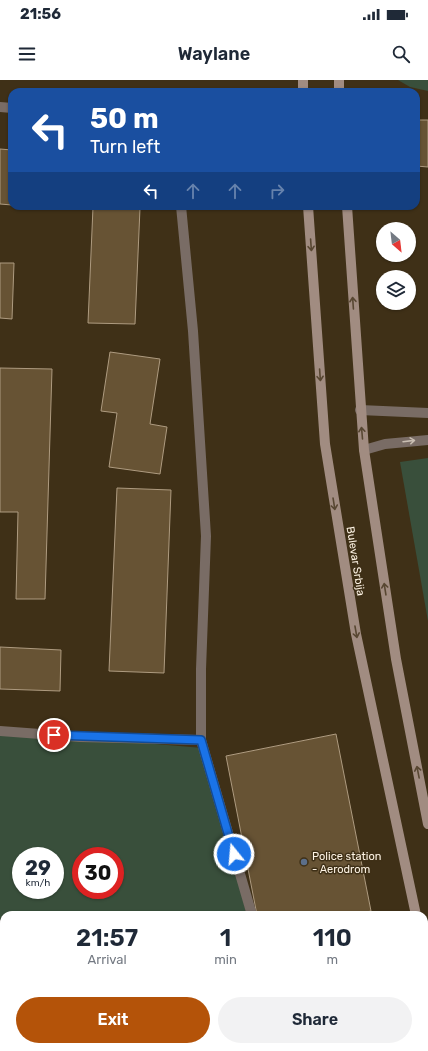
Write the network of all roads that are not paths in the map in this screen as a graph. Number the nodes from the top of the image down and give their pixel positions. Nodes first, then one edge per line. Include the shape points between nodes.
1 (181, 210) edge
2 (308, 210) edge
3 (347, 210) edge
4 (360, 410) junction
5 (428, 413) edge
6 (428, 440) edge
7 (364, 450) junction
8 (0, 731) edge
9 (201, 740) junction
10 (428, 824) edge
11 (251, 911) edge
12 (414, 911) edge

1 - 9 street via 193,331 206,536
2 -> 12 street, Bulevar Srbija via 325,444 356,634
4 -> 3 street
4 - 5 street
7 -> 4 street
7 -> 6 street via 386,444
10 -> 7 street via 396,659
8 - 9 street via 80,737
9 - 11 street

